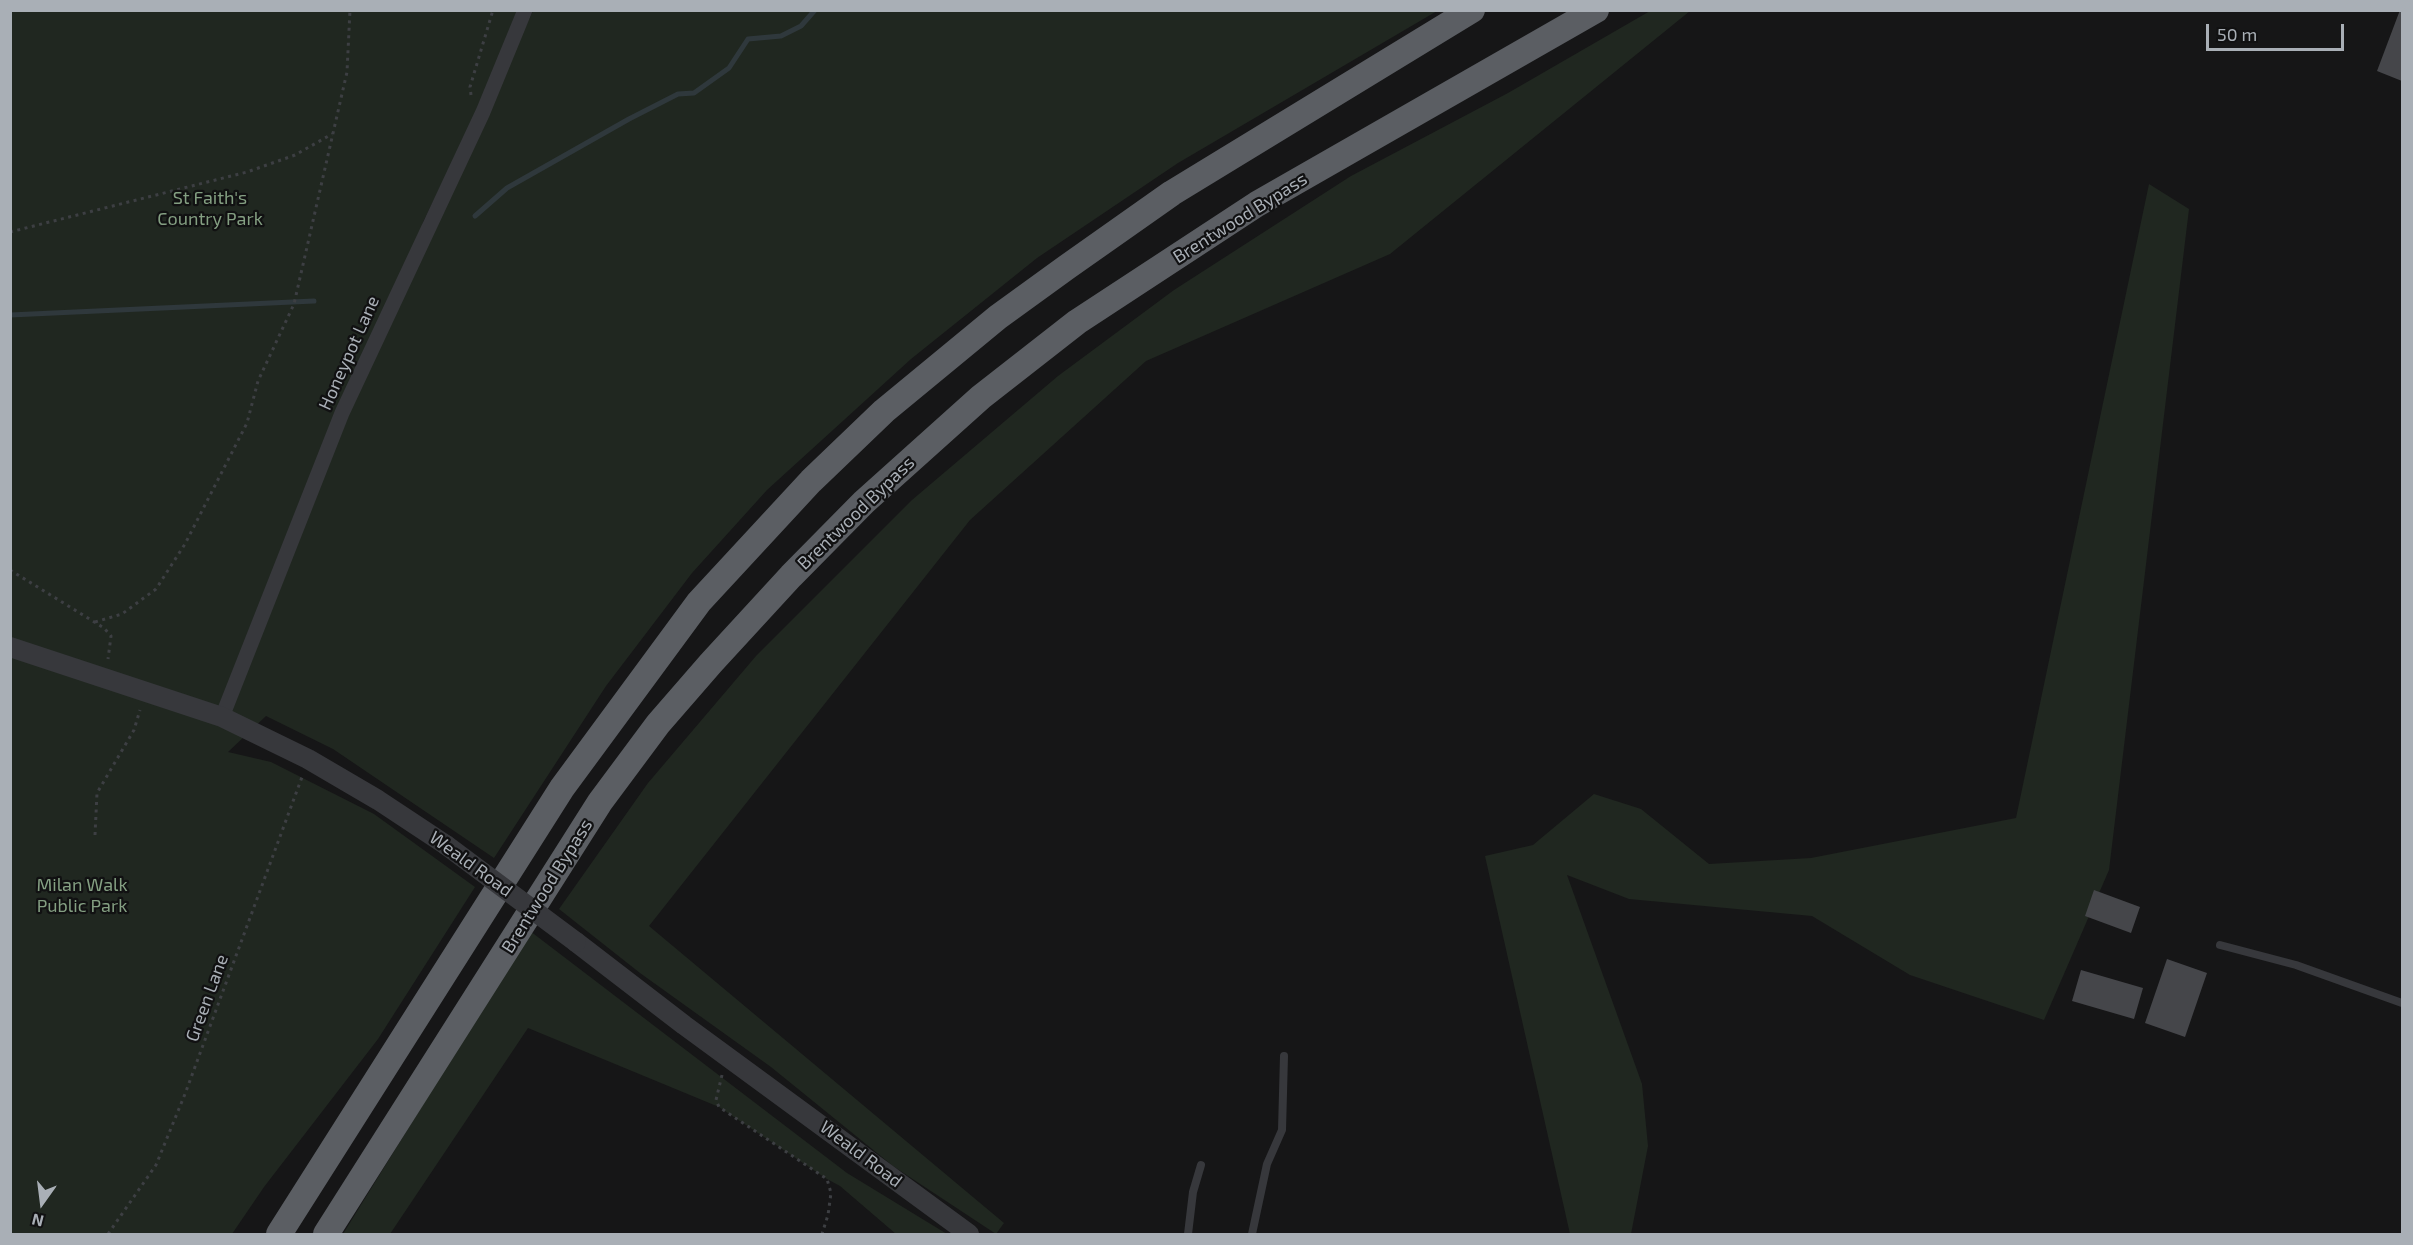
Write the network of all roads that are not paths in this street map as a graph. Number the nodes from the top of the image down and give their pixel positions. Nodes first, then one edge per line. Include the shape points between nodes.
1 (525, 10) edge
2 (1472, 10) edge
3 (1596, 10) edge
4 (10, 647) edge
5 (222, 717) junction
6 (2220, 945) dead end
7 (2403, 1003) edge
8 (1284, 1056) dead end
9 (1201, 1166) dead end
10 (279, 1234) edge
11 (326, 1234) edge
12 (969, 1234) edge
13 (1188, 1234) edge
14 (1252, 1234) edge

1 - 5 street, Honeypot Lane via 483,112 342,413
2 - 10 highway via 1172,193 998,316 884,411 811,481 699,603 569,779
3 - 11 highway, Brentwood Bypass via 1257,204 1077,322 981,397 864,502 711,663 658,724 600,802
4 - 5 street, Weald Road
5 - 12 street, Weald Road, bridge via 308,759 446,845
6 - 7 lane via 2296,965
8 - 14 lane via 1282,1130 1267,1164
9 - 13 lane

